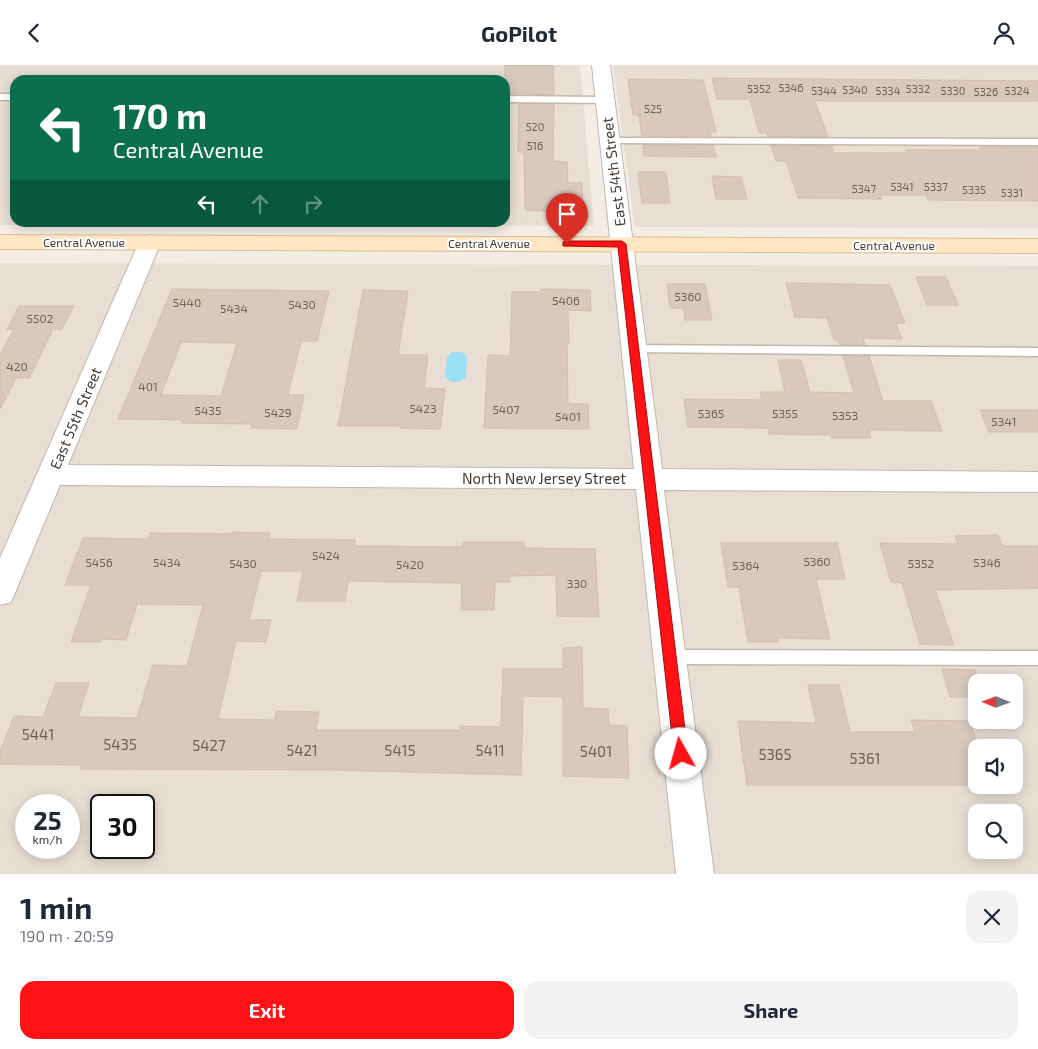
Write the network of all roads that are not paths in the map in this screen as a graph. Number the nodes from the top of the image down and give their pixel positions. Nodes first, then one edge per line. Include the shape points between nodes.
1 (601, 65) edge
2 (510, 99) edge
3 (604, 99) junction
4 (609, 141) junction
5 (1038, 142) edge
6 (0, 242) edge
7 (150, 242) junction
8 (622, 244) junction
9 (1038, 246) edge
10 (634, 349) junction
11 (1038, 352) edge
12 (50, 475) junction
13 (648, 479) junction
14 (1038, 481) edge
15 (0, 593) edge
16 (669, 657) junction
17 (1038, 659) edge
18 (695, 874) edge

1 - 3 street, East 54th Street
2 - 3 lane
3 - 4 street, East 54th Street
4 - 5 lane
4 - 8 street, East 54th Street
6 - 7 main road, Central Avenue
7 - 8 main road, Central Avenue
7 - 12 street, East 55th Street
8 - 9 main road, Central Avenue
8 - 10 street, East 54th Street
10 - 11 lane
10 - 13 street, East 54th Street
12 - 13 street, North New Jersey Street
12 - 15 street, East 55th Street
13 - 14 street, North New Jersey Street
13 - 16 street, East 54th Street
16 - 17 lane
16 - 18 street, East 54th Street

